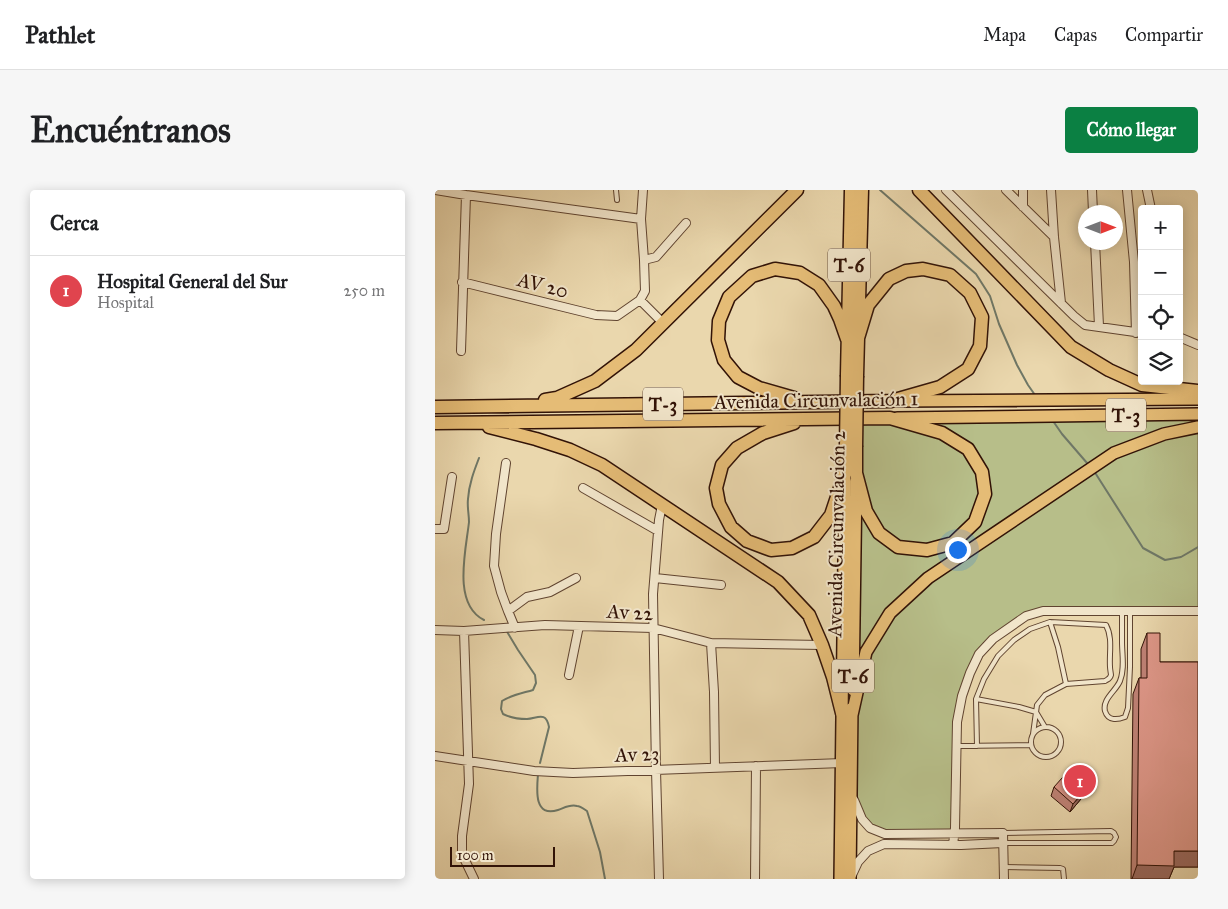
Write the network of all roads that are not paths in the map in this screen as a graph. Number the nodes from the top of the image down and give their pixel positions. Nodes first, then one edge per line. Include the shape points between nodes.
1 (435, 190) edge
2 (616, 190) edge
3 (643, 190) edge
4 (797, 190) edge
5 (851, 190) edge
6 (862, 190) edge
7 (919, 190) edge
8 (946, 190) edge
9 (1006, 190) edge
10 (1023, 190) edge
11 (1051, 190) edge
12 (1092, 190) edge
13 (1127, 190) edge
14 (1147, 190) edge
15 (465, 193) edge
16 (617, 200) dead end
17 (1093, 205) edge
18 (1150, 205) edge
19 (1023, 207) junction
20 (641, 219) junction
21 (686, 223) dead end
22 (1054, 237) junction
23 (1095, 250) edge
24 (644, 260) junction
25 (463, 282) junction
26 (640, 300) junction
27 (1061, 303) junction
28 (1138, 319) edge
29 (663, 323) junction
30 (1099, 326) junction
31 (1138, 333) edge
32 (852, 339) junction
33 (1183, 339) edge
34 (1198, 345) edge
35 (461, 352) dead end
36 (1198, 391) edge
37 (1198, 399) edge
38 (891, 401) junction
39 (808, 402) junction
40 (503, 406) junction
41 (435, 407) edge
42 (1198, 414) edge
43 (890, 418) junction
44 (806, 419) junction
45 (435, 423) edge
46 (472, 423) junction
47 (1198, 427) edge
48 (506, 462) dead end
49 (851, 473) junction
50 (452, 477) dead end
51 (583, 488) dead end
52 (662, 505) junction
53 (435, 528) edge
54 (658, 531) junction
55 (576, 578) dead end
56 (655, 578) junction
57 (721, 585) dead end
58 (509, 611) junction
59 (1126, 611) junction
60 (1198, 611) edge
61 (1050, 622) junction
62 (579, 626) junction
63 (515, 628) junction
64 (653, 628) junction
65 (435, 630) edge
66 (463, 631) junction
67 (711, 643) junction
68 (822, 645) junction
69 (569, 675) dead end
70 (1066, 684) junction
71 (1118, 687) junction
72 (1128, 692) junction
73 (976, 698) junction
74 (1036, 712) junction
75 (847, 714) junction
76 (1045, 726) junction
77 (1033, 734) junction
78 (1031, 745) junction
79 (957, 746) junction
80 (977, 746) junction
81 (435, 756) edge
82 (468, 761) junction
83 (842, 763) junction
84 (756, 766) junction
85 (715, 767) junction
86 (656, 770) junction
87 (851, 793) junction
88 (1003, 833) junction
89 (954, 834) junction
90 (1003, 843) junction
91 (953, 845) junction
92 (1003, 867) junction
93 (474, 879) edge
94 (659, 879) edge
95 (755, 879) edge
96 (840, 879) edge
97 (850, 879) edge
98 (1004, 879) edge
99 (1064, 879) edge

1 - 15 street
2 - 16 lane
3 - 20 street
4 - 29 highway
5 - 32 highway, Avenida Circunvalación 2 / T-6
6 - 32 highway, Avenida Circunvalación 2 / T-6
7 - 36 highway via 1071,347 1142,385
8 - 27 street
9 - 19 street
10 - 19 street
11 - 22 street
12 - 17 street
13 - 28 street
14 - 18 street
15 - 20 street
15 - 25 street
19 - 22 street
20 - 24 street
21 - 24 street via 655,257
22 - 27 street
23 - 30 street
24 - 26 street via 645,291
25 - 26 street, AV 20 via 595,315 617,316
25 - 35 street
26 - 29 street
27 - 30 street via 1085,325
29 - 40 highway via 636,350 595,381 557,398
30 - 31 street
32 - 38 highway via 868,306 889,279 906,271 923,269 950,275 970,293 982,317 980,346 968,369 940,387
32 - 39 highway via 819,284 800,273 775,269 752,276 729,297 719,321 718,340 724,360 738,377 759,388
32 - 49 highway, Avenida Circunvalación 2 / T-6, bridge
33 - 34 street
37 - 38 main road, Avenida Circunvalación 1 / T-3
38 - 39 highway, Avenida Circunvalación 1 / T-3
39 - 40 highway, Avenida Circunvalación 1 / T-3
40 - 41 highway, Avenida Circunvalación 1 / T-3
42 - 43 main road, Avenida Circunvalación 1 / T-3
43 - 44 highway, Avenida Circunvalación 1 / T-3
43 - 49 highway via 942,432 968,449 981,472 985,494 975,522 953,543 927,550 898,547 879,533
44 - 46 highway, Avenida Circunvalación 1 / T-3
44 - 49 highway via 763,433 737,448 722,465 716,488 719,504 731,527 747,541 771,550 792,548 814,537 831,515
45 - 46 highway, Avenida Circunvalación 1 / T-3
46 - 52 highway via 570,450 602,465
47 - 75 main road via 1164,434 1114,453 928,578 890,613 866,652
48 - 58 street via 494,566
49 - 75 main road, Avenida Circunvalación 2 / T-6
50 - 53 street via 444,529
51 - 54 street
52 - 54 street
52 - 68 highway via 778,582 809,615
54 - 56 street
55 - 58 street via 550,592 527,597
56 - 57 street
56 - 64 street
58 - 63 street
59 - 60 street
59 - 71 lane
59 - 72 lane via 1130,667
59 - 79 street via 1043,611 1026,616 993,639 979,654 969,673 957,722
61 - 70 lane
61 - 70 lane via 1102,624 1109,629 1109,679
61 - 73 lane via 1030,629 998,656
62 - 63 street, Av 22
62 - 64 street, Av 22
62 - 69 street
63 - 66 street, Av 22
64 - 67 street, Av 22
64 - 86 street
65 - 66 street, Av 22
66 - 82 street
67 - 68 street, Av 22
67 - 85 street
68 - 75 highway
70 - 74 lane via 1045,695
71 - 72 lane
71 - 72 lane via 1107,698 1105,712 1108,717 1117,720 1125,717
73 - 74 lane
73 - 80 lane
74 - 76 lane
74 - 77 lane
75 - 83 main road, Avenida Circunvalación 2 / T-6
75 - 87 main road, Avenida Circunvalación 2 / T-6
76 - 77 lane
76 - 78 lane via 1053,728 1061,736 1062,744 1056,754 1046,758 1035,753
77 - 78 lane
78 - 80 lane
79 - 80 lane
79 - 89 street
81 - 82 street, Av 23
82 - 86 street, Av 23 via 573,773
82 - 93 street via 463,854
83 - 84 street, Av 23
83 - 96 main road, Avenida Circunvalación 2 / T-6
84 - 85 street, Av 23
84 - 95 street
85 - 86 street, Av 23
86 - 94 street
87 - 89 street via 862,819 870,828 885,834
87 - 97 main road, Avenida Circunvalación 2 / T-6
88 - 89 street
88 - 90 street
88 - 90 lane via 1114,832 1116,837 1112,843
89 - 91 street
90 - 91 street
90 - 92 street
91 - 97 street via 884,844 868,851
92 - 98 street
92 - 99 lane via 1060,868

